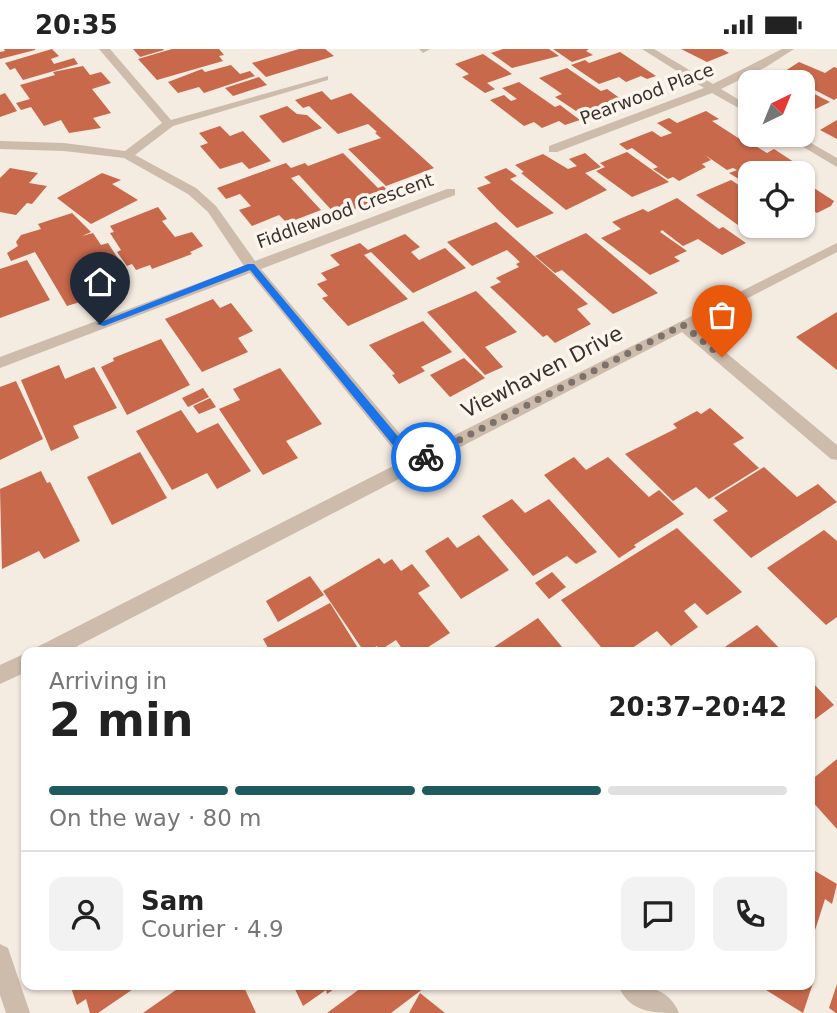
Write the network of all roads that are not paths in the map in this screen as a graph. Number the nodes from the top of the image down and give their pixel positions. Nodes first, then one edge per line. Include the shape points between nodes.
1 (104, 49) edge
2 (647, 49) edge
3 (789, 49) edge
4 (324, 78) dead end
5 (711, 88) junction
6 (738, 104) edge
7 (169, 124) junction
8 (0, 145) edge
9 (810, 147) edge
10 (553, 149) dead end
11 (127, 156) junction
12 (837, 163) edge
13 (452, 192) dead end
14 (837, 247) edge
15 (251, 266) junction
16 (683, 325) junction
17 (0, 363) edge
18 (837, 454) edge
19 (414, 463) junction
20 (56, 647) edge
21 (21, 664) edge
22 (0, 675) edge
23 (0, 956) edge
24 (637, 990) edge
25 (18, 1013) edge
26 (667, 1013) edge

1 - 7 street
2 - 5 street
3 - 5 street, Pearwood Place
4 - 7 street
5 - 6 street
5 - 10 street, Pearwood Place
7 - 11 street
8 - 11 street, Fiddlewood Crescent via 64,147
9 - 12 street
11 - 15 street, Fiddlewood Crescent via 192,191 212,209
13 - 15 street, Fiddlewood Crescent
14 - 16 street, Viewhaven Drive
15 - 17 street
15 - 19 street, Fiddlewood Crescent
16 - 18 street
16 - 19 street, Viewhaven Drive
19 - 20 street, Viewhaven Drive
21 - 22 street
23 - 25 street
24 - 26 street

